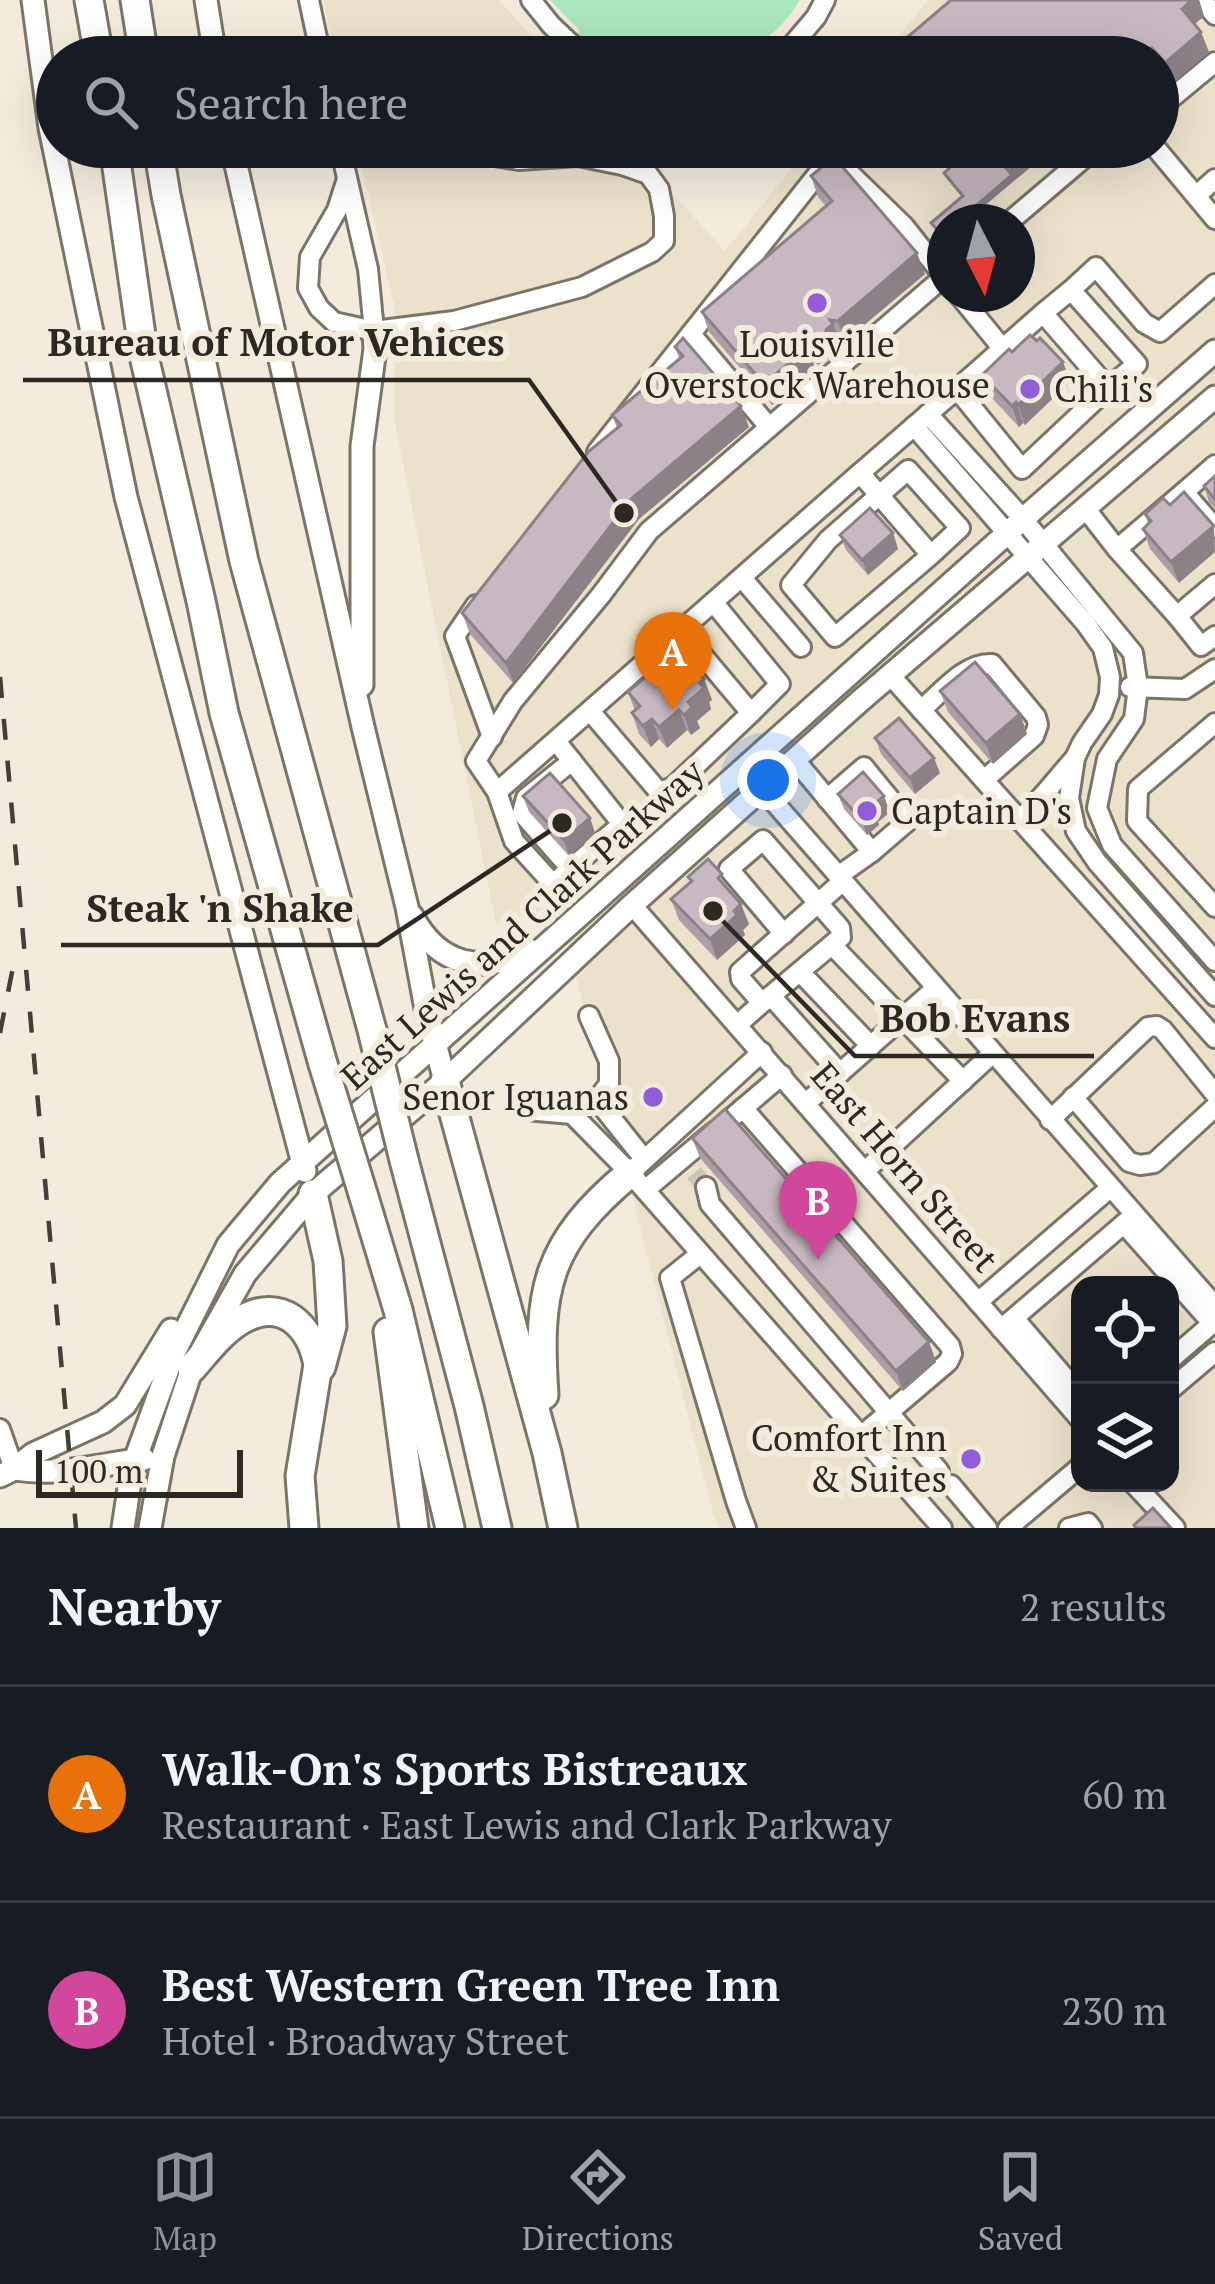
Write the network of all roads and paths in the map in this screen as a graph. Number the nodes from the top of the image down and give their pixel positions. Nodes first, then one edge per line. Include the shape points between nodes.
1 (33, 0) edge
2 (89, 0) edge
3 (135, 0) edge
4 (206, 0) edge
5 (309, 0) edge
6 (531, 0) edge
7 (825, 0) edge
8 (1202, 0) edge
9 (1215, 16) edge
10 (38, 36) edge
11 (95, 36) edge
12 (141, 36) edge
13 (212, 36) edge
14 (317, 36) edge
15 (562, 36) edge
16 (801, 36) edge
17 (1215, 62) edge
18 (1179, 92) edge
19 (58, 168) edge
20 (117, 168) edge
21 (162, 168) edge
22 (237, 168) edge
23 (345, 168) edge
24 (632, 168) edge
25 (822, 168) edge
26 (850, 168) edge
27 (1072, 168) edge
28 (1173, 168) edge
29 (347, 179) junction
30 (1215, 179) edge
31 (1196, 196) junction
32 (1030, 204) edge
33 (1215, 219) edge
34 (927, 255) edge
35 (1215, 284) edge
36 (1071, 290) junction
37 (927, 292) edge
38 (973, 312) edge
39 (1043, 313) junction
40 (374, 331) junction
41 (691, 334) junction
42 (1003, 349) junction
43 (1215, 351) edge
44 (957, 388) junction
45 (1108, 388) junction
46 (1215, 398) edge
47 (921, 420) junction
48 (769, 427) junction
49 (1215, 465) edge
50 (585, 468) edge
51 (860, 473) junction
52 (1184, 491) junction
53 (879, 495) junction
54 (1085, 508) junction
55 (1014, 527) junction
56 (1215, 528) edge
57 (1117, 548) junction
58 (1035, 551) junction
59 (931, 555) junction
60 (742, 578) junction
61 (495, 582) edge
62 (1215, 584) edge
63 (714, 603) junction
64 (1177, 616) junction
65 (682, 631) junction
66 (1215, 636) edge
67 (801, 647) dead end
68 (890, 675) junction
69 (1212, 678) edge
70 (1109, 685) junction
71 (1138, 687) junction
72 (922, 710) junction
73 (590, 711) junction
74 (751, 713) junction
75 (1215, 723) edge
76 (363, 728) junction
77 (492, 737) junction
78 (556, 741) junction
79 (1075, 758) junction
80 (794, 760) junction
81 (572, 761) junction
82 (745, 769) junction
83 (868, 772) junction
84 (984, 780) junction
85 (762, 789) junction
86 (497, 792) junction
87 (831, 805) junction
88 (1019, 820) junction
89 (872, 852) junction
90 (571, 869) junction
91 (840, 879) junction
92 (819, 903) junction
93 (632, 905) junction
94 (407, 907) junction
95 (1215, 907) edge
96 (784, 934) junction
97 (550, 944) junction
98 (832, 945) junction
99 (1215, 961) edge
100 (800, 972) junction
101 (935, 989) junction
102 (1213, 991) edge
103 (767, 1000) junction
104 (589, 1016) dead end
105 (902, 1019) junction
106 (737, 1025) junction
107 (1215, 1038) edge
108 (436, 1045) junction
109 (871, 1046) junction
110 (762, 1052) junction
111 (992, 1054) junction
112 (840, 1072) junction
113 (782, 1076) junction
114 (445, 1081) junction
115 (963, 1081) junction
116 (1215, 1094) edge
117 (1073, 1097) junction
118 (596, 1100) junction
119 (806, 1103) junction
120 (1215, 1107) edge
121 (743, 1108) junction
122 (526, 1110) dead end
123 (572, 1114) junction
124 (1049, 1120) junction
125 (302, 1162) junction
126 (865, 1171) junction
127 (640, 1174) junction
128 (698, 1181) junction
129 (1110, 1188) junction
130 (314, 1194) junction
131 (1129, 1220) junction
132 (374, 1226) junction
133 (679, 1229) junction
134 (228, 1245) junction
135 (700, 1254) junction
136 (431, 1262) junction
137 (1078, 1276) edge
138 (1071, 1281) edge
139 (979, 1302) junction
140 (800, 1308) junction
141 (1214, 1317) edge
142 (1007, 1323) junction
143 (770, 1333) junction
144 (1179, 1351) edge
145 (1215, 1352) edge
146 (192, 1368) junction
147 (1053, 1375) junction
148 (1177, 1384) edge
149 (1071, 1388) edge
150 (314, 1390) junction
151 (1071, 1405) edge
152 (890, 1411) junction
153 (0, 1429) edge
154 (860, 1436) junction
155 (547, 1453) junction
156 (163, 1456) junction
157 (135, 1460) junction
158 (7, 1473) edge
159 (1071, 1477) edge
160 (1141, 1492) edge
161 (1034, 1520) edge
162 (123, 1528) edge
163 (150, 1528) edge
164 (304, 1528) edge
165 (414, 1528) edge
166 (450, 1528) edge
167 (497, 1528) edge
168 (511, 1528) edge
169 (563, 1528) edge
170 (746, 1528) edge
171 (942, 1528) edge
172 (987, 1528) edge
173 (1009, 1528) edge
174 (1070, 1528) edge
175 (1092, 1528) edge
176 (1175, 1528) edge

1 - 10 main road
2 - 11 highway
3 - 12 highway
4 - 13 main road
5 - 14 street
6 - 15 street
7 - 16 street
8 - 9 street
17 - 18 street
19 - 125 main road via 126,497
20 - 132 highway, bridge via 144,356 224,713
21 - 136 highway, bridge via 244,561
22 - 76 main road
23 - 29 street
24 - 40 street via 659,189 664,241 652,252 582,287 454,321
25 - 41 street
26 - 34 street
27 - 32 street
28 - 31 street
29 - 40 street
29 - 40 street via 310,257 308,287 334,322
30 - 31 street
31 - 33 street
35 - 36 street via 1160,332 1096,267
36 - 39 street
36 - 45 street via 1137,364
37 - 48 street
38 - 42 street
39 - 42 street
39 - 45 street
40 - 76 main road via 362,446
41 - 48 street
41 - 50 street
42 - 44 street
43 - 55 main road, East Lewis and Clark Parkway
44 - 45 street via 1022,469
44 - 47 street
46 - 54 main road, East Lewis and Clark Parkway
47 - 51 street
47 - 55 street
48 - 77 street via 649,531
49 - 52 street
51 - 53 street
51 - 60 street
52 - 56 street
52 - 57 street
53 - 59 street
53 - 59 street via 908,470 960,528
53 - 59 street via 790,585 836,637
54 - 57 street
54 - 58 main road, East Lewis and Clark Parkway
55 - 58 street
55 - 82 main road, East Lewis and Clark Parkway
57 - 64 street
58 - 68 main road, East Lewis and Clark Parkway
58 - 70 street via 1103,647
58 - 71 street via 1129,646
60 - 63 street
60 - 67 street
61 - 77 street via 454,636
62 - 64 street
63 - 65 street
63 - 74 street via 780,684
64 - 66 street via 1201,646
65 - 73 street
65 - 74 street
68 - 72 street
68 - 80 main road, East Lewis and Clark Parkway
69 - 71 street via 1177,690
70 - 71 street
70 - 79 street
71 - 99 street via 1135,718 1103,770 1101,823
72 - 84 street
72 - 84 street via 968,669 992,664 1038,725
73 - 74 street via 659,792
73 - 78 street
75 - 95 street via 1138,789 1137,821
76 - 94 main road
77 - 86 street via 476,761
78 - 81 street
78 - 86 street
79 - 88 street
79 - 102 street via 1070,798 1080,841
80 - 85 main road, East Lewis and Clark Parkway
80 - 87 street
81 - 90 street via 622,824
81 - 90 street via 522,808
82 - 85 street
82 - 97 main road, East Lewis and Clark Parkway
83 - 87 street via 864,767
83 - 87 street via 866,782 895,814 883,838 870,839
83 - 89 street via 908,820
84 - 88 street
85 - 91 street
85 - 93 main road, East Lewis and Clark Parkway
86 - 90 street via 514,841 553,884
87 - 89 street
88 - 107 street
89 - 91 street
91 - 92 street
91 - 101 street
92 - 96 street
92 - 96 street via 763,840 729,869
92 - 98 street via 840,928
93 - 106 street, East Horn Street
93 - 114 main road, East Lewis and Clark Parkway
94 - 97 main road via 434,947 476,964
94 - 108 main road
96 - 103 street via 740,972
97 - 108 main road, East Lewis and Clark Parkway
98 - 100 street
98 - 105 street
100 - 103 street
100 - 109 street
101 - 105 street
101 - 111 street
103 - 106 street
103 - 112 street
104 - 118 street via 610,1061 609,1084
105 - 109 street
105 - 115 street
106 - 110 street, East Horn Street
108 - 114 main road
108 - 125 main road, East Lewis and Clark Parkway
109 - 112 street
110 - 113 street, East Horn Street
110 - 127 street
111 - 115 street
111 - 124 street
112 - 119 street
113 - 119 street, East Horn Street
113 - 121 street
114 - 130 main road, East Lewis and Clark Parkway
114 - 155 highway
115 - 126 street
116 - 117 street via 1157,1026
117 - 120 street via 1140,1166 1154,1163
117 - 124 street
118 - 123 street
118 - 127 street
119 - 126 street, East Horn Street
121 - 128 street
121 - 152 street via 950,1346 948,1362
122 - 123 street
123 - 127 street
124 - 129 street
125 - 130 main road
125 - 134 main road, East Lewis and Clark Parkway
126 - 139 street, East Horn Street
127 - 128 street
127 - 133 street
127 - 155 highway via 596,1201 550,1274 540,1334
128 - 133 street
128 - 140 street
129 - 131 street
129 - 139 street
130 - 146 main road, East Lewis and Clark Parkway via 245,1274
130 - 150 highway via 332,1326
131 - 137 street
131 - 141 street
132 - 165 highway
132 - 166 highway
133 - 135 street
134 - 157 main road via 174,1353
134 - 158 main road via 125,1406
135 - 143 street
135 - 170 street via 670,1278
136 - 167 highway
136 - 168 highway
138 - 142 street
139 - 142 street, East Horn Street
140 - 143 street
140 - 152 street
141 - 144 street
142 - 147 street, East Horn Street
143 - 154 street
145 - 148 street
146 - 150 highway via 240,1320 279,1312 305,1329 315,1348
146 - 156 main road, East Lewis and Clark Parkway
147 - 149 street
147 - 151 street, East Horn Street
150 - 164 highway via 300,1476
152 - 154 street
152 - 172 street
153 - 158 street
154 - 171 street
155 - 169 highway
156 - 157 main road
156 - 163 main road, East Lewis and Clark Parkway
157 - 158 main road
157 - 162 main road
159 - 161 street
160 - 176 street
161 - 173 street
174 - 175 street

